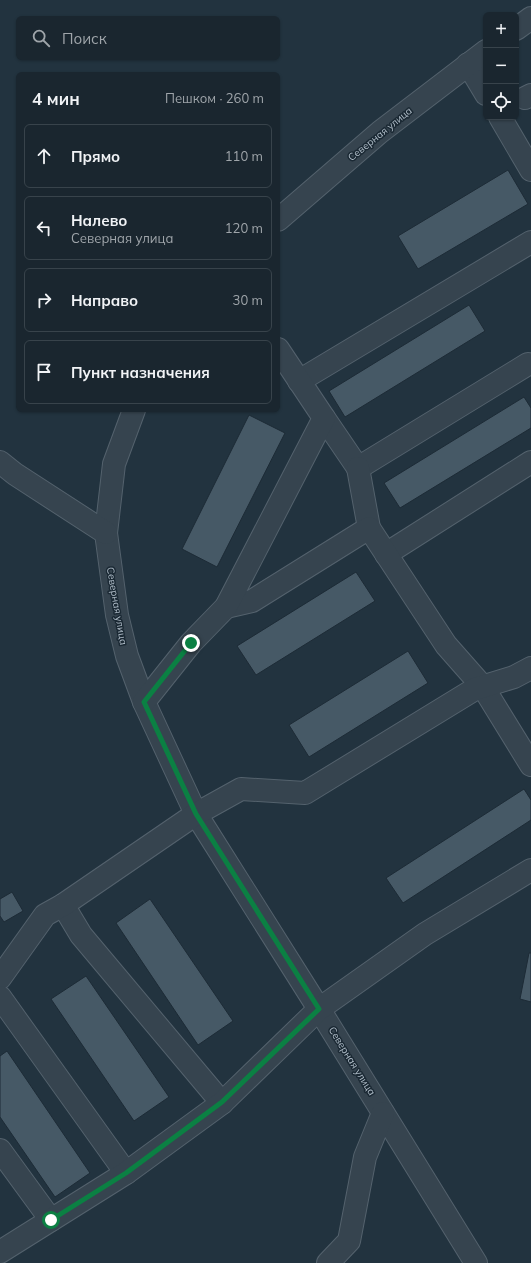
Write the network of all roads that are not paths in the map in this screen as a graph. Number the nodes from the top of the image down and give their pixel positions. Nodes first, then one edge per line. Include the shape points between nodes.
1 (531, 18) edge
2 (519, 27) edge
3 (483, 53) edge
4 (468, 64) junction
5 (483, 89) edge
6 (502, 120) edge
7 (531, 170) edge
8 (280, 218) edge
9 (531, 242) edge
10 (280, 352) edge
11 (528, 364) dead end
12 (300, 381) junction
13 (133, 412) edge
14 (324, 418) junction
15 (0, 462) edge
16 (531, 462) edge
17 (358, 468) junction
18 (369, 528) junction
19 (106, 533) junction
20 (386, 554) junction
21 (226, 607) junction
22 (531, 668) edge
23 (483, 686) junction
24 (144, 702) junction
25 (531, 765) edge
26 (196, 814) junction
27 (531, 870) edge
28 (63, 905) junction
29 (3, 967) edge
30 (0, 996) edge
31 (319, 1009) junction
32 (222, 1102) junction
33 (384, 1113) junction
34 (0, 1150) edge
35 (126, 1173) junction
36 (51, 1220) junction
37 (0, 1252) edge
38 (328, 1263) edge
39 (476, 1263) edge

1 - 2 street
3 - 4 street, Северная улица
4 - 5 street
4 - 8 street, Северная улица via 380,132
6 - 7 street
9 - 12 street
10 - 12 street
11 - 17 street
12 - 14 street
13 - 19 street, Северная улица via 114,464
14 - 17 street
14 - 21 street
15 - 19 street
16 - 20 street
17 - 18 street
18 - 20 street
18 - 21 street via 252,601
19 - 24 street, Северная улица via 117,615 127,656
20 - 23 street via 446,645
21 - 24 street via 191,643
22 - 23 street via 514,677
23 - 25 street
23 - 26 street via 305,793 241,789
24 - 26 street, Северная улица
26 - 28 street
26 - 31 street, Северная улица
27 - 31 street via 424,934
28 - 29 street via 45,915
28 - 32 street via 81,935
30 - 35 street
31 - 32 street
31 - 33 street, Северная улица
32 - 35 street
33 - 38 street via 365,1157 349,1241
33 - 39 street, Северная улица
34 - 36 street
35 - 36 street
36 - 37 street

